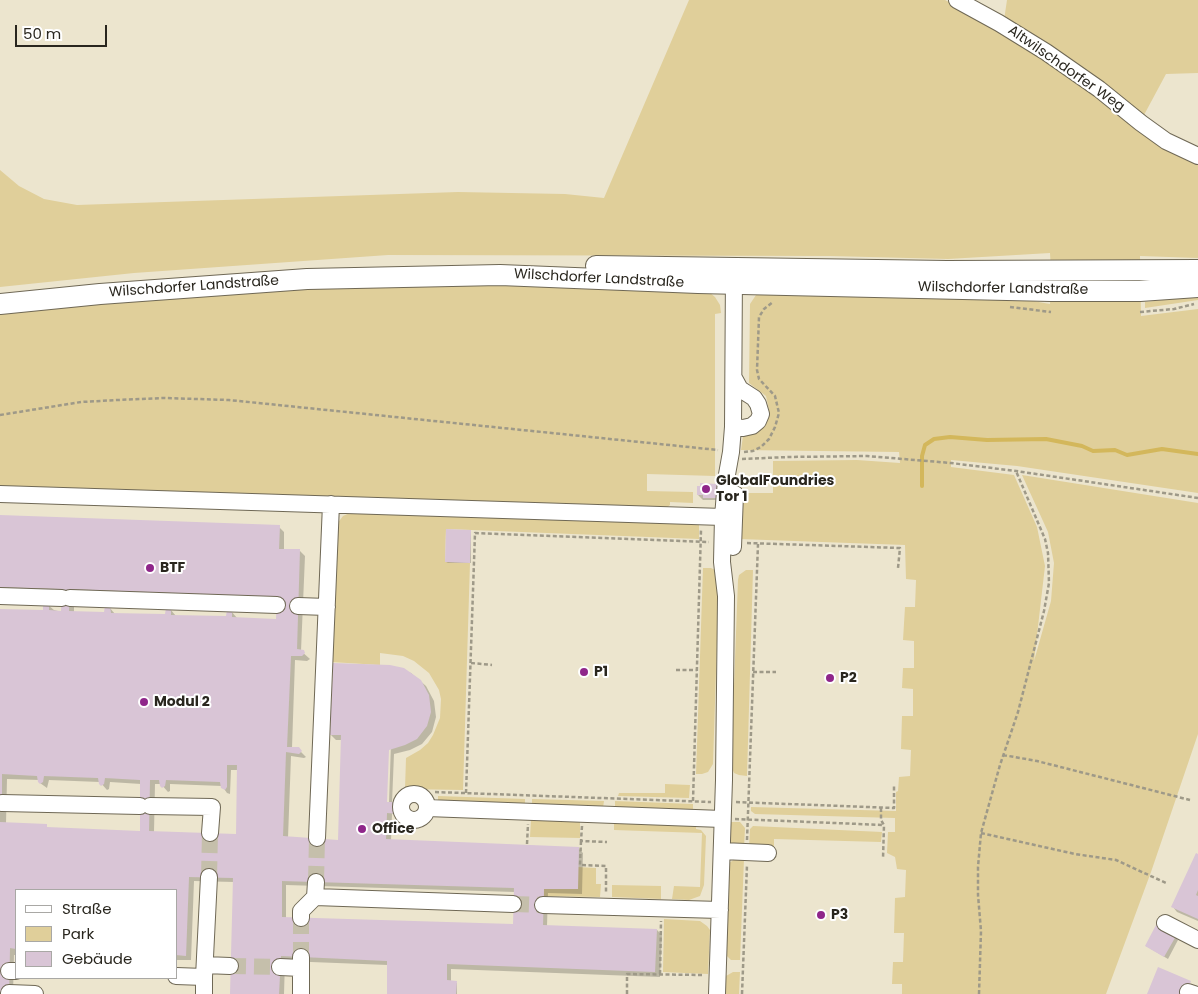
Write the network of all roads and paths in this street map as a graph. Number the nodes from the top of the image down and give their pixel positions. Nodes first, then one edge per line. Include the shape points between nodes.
1 (957, 0) edge
2 (1198, 156) edge
3 (1198, 270) edge
4 (734, 275) junction
5 (1198, 287) edge
6 (0, 293) edge
7 (776, 300) dead end
8 (0, 304) edge
9 (1198, 304) edge
10 (1003, 306) dead end
11 (1050, 312) dead end
12 (1140, 312) dead end
13 (734, 378) junction
14 (0, 416) edge
15 (733, 427) junction
16 (732, 452) junction
17 (1016, 471) junction
18 (0, 494) edge
19 (1198, 498) edge
20 (331, 504) junction
21 (702, 517) junction
22 (723, 517) junction
23 (701, 542) junction
24 (728, 543) junction
25 (758, 544) junction
26 (898, 568) dead end
27 (0, 596) edge
28 (277, 605) dead end
29 (298, 606) dead end
30 (327, 607) junction
31 (470, 663) junction
32 (492, 666) dead end
33 (676, 670) dead end
34 (697, 670) junction
35 (753, 672) junction
36 (776, 672) dead end
37 (1003, 755) junction
38 (894, 786) dead end
39 (435, 792) dead end
40 (466, 792) junction
41 (1190, 800) dead end
42 (693, 801) junction
43 (723, 802) junction
44 (2, 803) dead end
45 (749, 803) junction
46 (427, 808) dead end
47 (881, 808) junction
48 (582, 814) junction
49 (722, 819) junction
50 (748, 820) junction
51 (884, 825) junction
52 (981, 832) junction
53 (210, 833) tunnel mouth
54 (318, 838) tunnel mouth
55 (581, 840) junction
56 (607, 842) dead end
57 (722, 852) junction
58 (747, 852) junction
59 (768, 853) dead end
60 (883, 859) dead end
61 (209, 877) tunnel mouth
62 (1166, 883) dead end
63 (606, 888) dead end
64 (513, 904) tunnel mouth
65 (544, 905) tunnel mouth
66 (662, 908) junction
67 (720, 910) junction
68 (301, 918) tunnel mouth
69 (1165, 923) dead end
70 (1198, 940) edge
71 (230, 966) tunnel mouth
72 (280, 967) tunnel mouth
73 (205, 971) junction
74 (660, 974) junction
75 (178, 976) edge
76 (718, 976) junction
77 (9, 993) edge
78 (36, 994) edge
79 (204, 994) edge
80 (301, 994) edge
81 (627, 994) edge
82 (717, 994) edge
83 (742, 994) edge
84 (979, 994) edge

1 - 2 street, Altwilschdorfer Weg via 1046,52 1166,141
3 - 4 main road, Wilschdorfer Landstraße
4 - 5 main road, Wilschdorfer Landstraße via 1090,291
4 - 6 main road, Wilschdorfer Landstraße via 480,264 390,266 132,280
4 - 8 main road, Wilschdorfer Landstraße via 698,283 500,274 307,279
4 - 13 street
7 - 16 path via 764,309 759,318 757,370 778,404 775,427 761,447
9 - 12 path
10 - 11 path
13 - 15 street
13 - 15 street via 740,389 754,398 761,414 752,426
14 - 16 path via 81,402 164,398 229,400
15 - 16 street
16 - 17 path via 741,460 867,456
16 - 22 street
16 - 24 street via 736,480
17 - 19 path
17 - 37 path via 1045,539 1049,583 1020,705
18 - 20 street
20 - 21 street
20 - 30 street
21 - 22 street
21 - 23 path
22 - 24 street
23 - 24 path
23 - 31 path via 475,533
23 - 34 path
24 - 25 path
24 - 43 street via 722,562 726,596
25 - 26 path via 900,548
25 - 35 path
27 - 28 street
29 - 30 street
30 - 54 street
31 - 32 path
31 - 40 path
33 - 34 path
34 - 42 path
35 - 36 path
35 - 45 path
37 - 41 path via 1036,760
37 - 52 path
38 - 47 path via 894,808
39 - 40 path
40 - 42 path
42 - 43 path
43 - 45 path
43 - 49 street
44 - 53 street via 212,808
45 - 47 path
45 - 50 path
46 - 48 street
47 - 51 path
48 - 49 street
48 - 55 path
49 - 50 path
49 - 57 street
50 - 51 path
50 - 58 path
51 - 60 path
52 - 62 path via 1074,854 1116,860
52 - 84 path via 978,867
55 - 56 path
55 - 63 path via 580,865 606,866
57 - 58 street
57 - 67 street
58 - 59 street
58 - 83 path
61 - 73 street
64 - 68 street via 316,890
65 - 66 street
66 - 67 street
66 - 74 path
67 - 76 street
69 - 70 street
71 - 73 street
72 - 80 street via 301,963
73 - 75 street
73 - 79 street
74 - 76 path
74 - 81 path via 627,974
76 - 82 street
77 - 78 street

